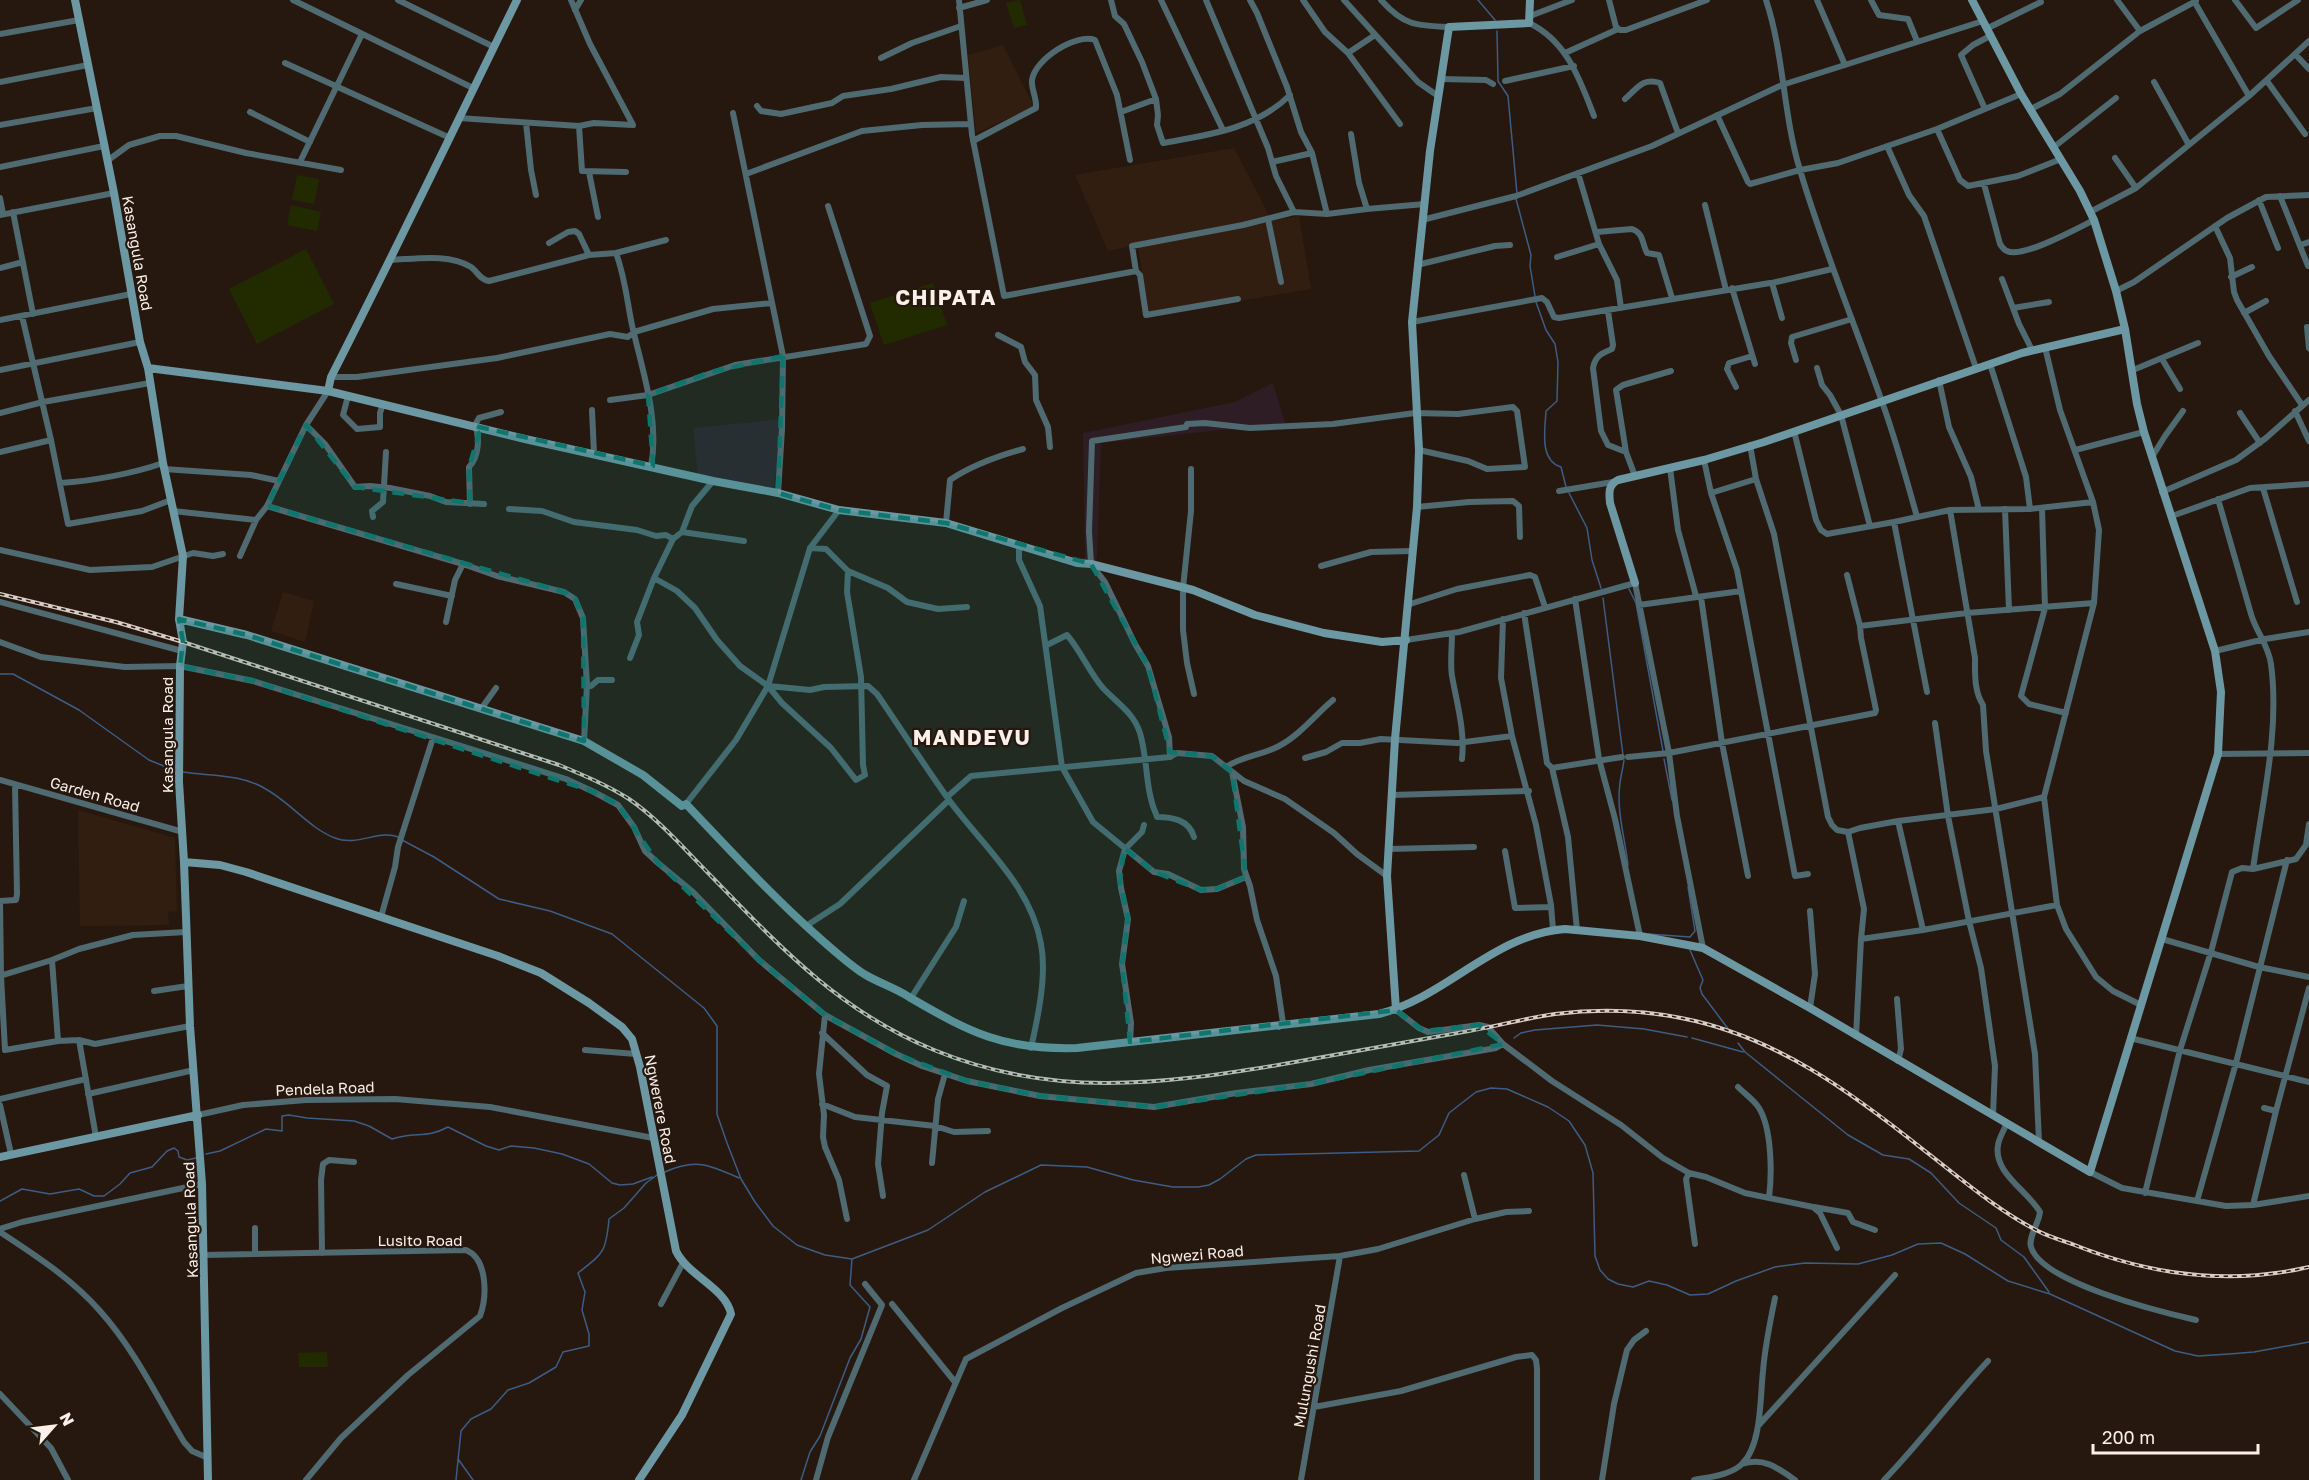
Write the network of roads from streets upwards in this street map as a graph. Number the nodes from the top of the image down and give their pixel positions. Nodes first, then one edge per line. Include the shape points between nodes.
1 (75, 0) edge
2 (293, 0) edge
3 (398, 0) edge
4 (517, 0) edge
5 (571, 0) edge
6 (581, 0) edge
7 (959, 0) edge
8 (987, 0) edge
9 (1111, 0) edge
10 (1161, 0) edge
11 (1206, 0) edge
12 (1250, 0) edge
13 (1303, 0) edge
14 (1344, 0) edge
15 (1381, 0) edge
16 (1530, 0) edge
17 (1572, 0) edge
18 (1609, 0) edge
19 (1707, 0) edge
20 (1766, 0) edge
21 (1817, 0) edge
22 (1871, 0) edge
23 (1972, 0) edge
24 (2117, 0) edge
25 (2178, 0) edge
26 (2235, 0) edge
27 (2298, 0) edge
28 (2196, 1) edge
29 (2041, 2) dead end
30 (2183, 7) junction
31 (959, 8) junction
32 (575, 10) junction
33 (79, 20) junction
34 (1529, 20) junction
35 (961, 26) junction
36 (1449, 27) junction
37 (1986, 28) junction
38 (1618, 29) junction
39 (2140, 31) junction
40 (0, 34) edge
41 (362, 34) junction
42 (1375, 35) junction
43 (1917, 41) junction
44 (2309, 41) edge
45 (494, 47) junction
46 (1348, 53) junction
47 (1566, 53) junction
48 (2295, 54) junction
49 (881, 58) dead end
50 (285, 63) dead end
51 (88, 65) junction
52 (1845, 65) junction
53 (1574, 66) junction
54 (2309, 69) edge
55 (966, 78) junction
56 (1441, 79) junction
57 (1505, 81) dead end
58 (2267, 81) junction
59 (0, 82) edge
60 (2154, 82) dead end
61 (1493, 84) dead end
62 (1782, 85) junction
63 (336, 86) junction
64 (473, 88) junction
65 (2021, 94) junction
66 (1290, 95) junction
67 (1438, 96) junction
68 (2249, 96) junction
69 (2116, 98) dead end
70 (1156, 99) junction
71 (1624, 99) dead end
72 (757, 106) dead end
73 (97, 108) junction
74 (2031, 109) junction
75 (1986, 110) junction
76 (250, 112) dead end
77 (1121, 112) junction
78 (733, 113) dead end
79 (1717, 115) junction
80 (1594, 116) dead end
81 (459, 118) junction
82 (1256, 121) junction
83 (526, 123) junction
84 (971, 124) junction
85 (1400, 124) dead end
86 (0, 125) edge
87 (579, 126) junction
88 (1937, 129) junction
89 (1223, 130) junction
90 (1352, 134) dead end
91 (1678, 134) junction
92 (2305, 134) dead end
93 (448, 137) junction
94 (974, 141) junction
95 (310, 142) junction
96 (2189, 145) junction
97 (104, 146) junction
98 (1887, 146) junction
99 (2054, 147) junction
100 (1312, 153) junction
101 (2115, 158) dead end
102 (1130, 159) dead end
103 (2061, 159) junction
104 (107, 161) junction
105 (300, 162) junction
106 (1272, 162) junction
107 (0, 167) edge
108 (341, 170) dead end
109 (1800, 170) junction
110 (589, 172) junction
111 (626, 172) dead end
112 (1578, 173) junction
113 (746, 174) junction
114 (1984, 184) junction
115 (2136, 188) junction
116 (114, 193) junction
117 (536, 195) dead end
118 (2309, 195) edge
119 (2280, 196) junction
120 (0, 198) edge
121 (2259, 200) junction
122 (1425, 204) junction
123 (1705, 205) dead end
124 (828, 206) dead end
125 (1367, 209) junction
126 (13, 212) junction
127 (1294, 212) junction
128 (1, 214) edge
129 (1327, 214) junction
130 (2092, 216) junction
131 (598, 217) dead end
132 (1268, 219) junction
133 (1422, 220) junction
134 (2215, 226) junction
135 (1597, 232) junction
136 (666, 240) dead end
137 (2309, 242) edge
138 (549, 243) dead end
139 (1599, 244) junction
140 (1510, 245) dead end
141 (2300, 245) junction
142 (2278, 248) dead end
143 (616, 253) junction
144 (589, 255) junction
145 (1557, 257) dead end
146 (391, 260) junction
147 (23, 262) junction
148 (1417, 265) junction
149 (2308, 266) edge
150 (2252, 267) dead end
151 (0, 268) edge
152 (1832, 269) junction
153 (1136, 271) junction
154 (2232, 277) junction
155 (2002, 279) dead end
156 (1281, 282) dead end
157 (1772, 283) junction
158 (1729, 289) junction
159 (2116, 291) junction
160 (131, 294) junction
161 (1672, 298) junction
162 (1238, 299) dead end
163 (2266, 301) dead end
164 (2049, 302) dead end
165 (772, 303) junction
166 (1622, 308) junction
167 (2013, 308) junction
168 (1608, 310) junction
169 (2244, 313) junction
170 (33, 314) junction
171 (22, 316) junction
172 (1782, 318) dead end
173 (1852, 319) junction
174 (0, 320) edge
175 (1412, 322) junction
176 (2307, 327) dead end
177 (2125, 329) junction
178 (634, 332) junction
179 (998, 334) dead end
180 (140, 342) junction
181 (2198, 343) dead end
182 (2045, 347) junction
183 (2309, 348) edge
184 (2032, 350) junction
185 (783, 356) junction
186 (1752, 356) junction
187 (2162, 359) junction
188 (1796, 360) dead end
189 (34, 363) junction
190 (1990, 363) junction
191 (1755, 364) dead end
192 (1817, 368) dead end
193 (1976, 368) junction
194 (148, 369) junction
195 (0, 370) edge
196 (2133, 370) junction
197 (1671, 371) dead end
198 (331, 377) junction
199 (1939, 380) junction
200 (150, 383) junction
201 (1736, 387) dead end
202 (2180, 389) dead end
203 (328, 391) junction
204 (648, 395) junction
205 (348, 396) junction
206 (610, 400) dead end
207 (1882, 400) junction
208 (2309, 400) edge
209 (43, 402) junction
210 (383, 404) junction
211 (2302, 405) junction
212 (592, 410) dead end
213 (2183, 411) dead end
214 (2295, 411) junction
215 (501, 412) dead end
216 (0, 413) edge
217 (1415, 413) junction
218 (2240, 413) dead end
219 (1840, 414) junction
220 (306, 425) junction
221 (475, 426) junction
222 (1794, 431) junction
223 (2144, 432) junction
224 (51, 440) junction
225 (2309, 441) edge
226 (2260, 443) junction
227 (1750, 445) junction
228 (1050, 447) dead end
229 (1023, 449) dead end
230 (1419, 450) junction
231 (2074, 450) junction
232 (0, 452) edge
233 (386, 452) dead end
234 (1626, 452) junction
235 (594, 454) junction
236 (2152, 457) junction
237 (1704, 460) junction
238 (163, 466) junction
239 (651, 466) junction
240 (1670, 468) junction
241 (1191, 469) dead end
242 (1635, 476) junction
243 (1756, 479) junction
244 (279, 481) junction
245 (713, 481) junction
246 (1613, 482) junction
247 (60, 483) junction
248 (2309, 484) edge
249 (384, 488) junction
250 (2264, 488) junction
251 (1559, 491) dead end
252 (2162, 492) junction
253 (778, 493) junction
254 (1712, 493) junction
255 (2218, 499) junction
256 (171, 500) junction
257 (2093, 502) junction
258 (470, 504) junction
259 (484, 504) dead end
260 (267, 506) junction
261 (1417, 507) junction
262 (2042, 508) junction
263 (508, 509) dead end
264 (2005, 509) junction
265 (2030, 509) junction
266 (839, 510) junction
267 (1950, 510) junction
268 (1979, 510) junction
269 (173, 511) junction
270 (2172, 516) junction
271 (373, 517) dead end
272 (1917, 517) junction
273 (256, 520) junction
274 (1894, 522) junction
275 (946, 523) junction
276 (1870, 526) junction
277 (682, 532) junction
278 (1520, 537) dead end
279 (673, 539) junction
280 (744, 541) dead end
281 (1019, 545) junction
282 (810, 548) junction
283 (0, 550) edge
284 (1412, 550) junction
285 (223, 554) dead end
286 (183, 556) junction
287 (240, 556) dead end
288 (463, 564) junction
289 (1091, 564) junction
290 (1322, 566) dead end
291 (848, 571) junction
292 (1847, 575) dead end
293 (654, 578) junction
294 (1635, 583) junction
295 (396, 584) dead end
296 (1184, 588) junction
297 (1741, 591) junction
298 (452, 596) junction
299 (1699, 596) junction
300 (1575, 599) junction
301 (0, 602) edge
302 (2297, 602) dead end
303 (2094, 603) junction
304 (1639, 604) junction
305 (1407, 605) junction
306 (967, 607) dead end
307 (1545, 607) junction
308 (2045, 608) junction
309 (2009, 610) junction
310 (1524, 613) junction
311 (1967, 613) junction
312 (179, 619) junction
313 (1503, 619) junction
314 (1913, 620) junction
315 (446, 622) dead end
316 (1860, 626) junction
317 (2309, 632) edge
318 (1452, 634) junction
319 (2265, 639) junction
320 (1406, 640) junction
321 (0, 642) edge
322 (1047, 645) junction
323 (182, 651) junction
324 (2216, 651) junction
325 (630, 658) dead end
326 (180, 666) junction
327 (612, 680) dead end
328 (587, 685) junction
329 (861, 685) junction
330 (768, 686) junction
331 (496, 688) dead end
332 (1927, 692) dead end
333 (1194, 694) dead end
334 (1333, 700) dead end
335 (481, 709) junction
336 (2066, 713) junction
337 (1935, 723) dead end
338 (1811, 726) junction
339 (1767, 735) junction
340 (1512, 736) junction
341 (433, 738) junction
342 (1395, 739) junction
343 (584, 741) junction
344 (1464, 741) junction
345 (1722, 743) junction
346 (1669, 753) junction
347 (2270, 753) junction
348 (2309, 753) edge
349 (2218, 754) junction
350 (1170, 757) junction
351 (1305, 758) dead end
352 (1146, 759) junction
353 (1461, 759) dead end
354 (1599, 759) junction
355 (1062, 767) junction
356 (1226, 767) junction
357 (1552, 768) junction
358 (1232, 772) junction
359 (0, 780) edge
360 (15, 785) junction
361 (1529, 791) junction
362 (1392, 795) junction
363 (2044, 797) junction
364 (948, 799) junction
365 (686, 804) junction
366 (1996, 809) junction
367 (1948, 816) junction
368 (1898, 821) junction
369 (2309, 824) edge
370 (1144, 825) dead end
371 (183, 832) junction
372 (1848, 832) junction
373 (1194, 837) dead end
374 (1474, 847) dead end
375 (1125, 849) junction
376 (1388, 849) junction
377 (1505, 851) dead end
378 (2287, 860) junction
379 (184, 862) junction
380 (2253, 869) junction
381 (1808, 874) dead end
382 (1387, 876) junction
383 (1748, 876) dead end
384 (1246, 877) junction
385 (0, 901) edge
386 (964, 902) dead end
387 (2057, 905) junction
388 (1551, 906) junction
389 (1810, 911) dead end
390 (2012, 914) junction
391 (381, 917) junction
392 (1970, 921) junction
393 (806, 926) junction
394 (1553, 930) junction
395 (1577, 930) junction
396 (1923, 930) junction
397 (186, 932) junction
398 (1640, 936) junction
399 (1861, 939) junction
400 (2162, 939) junction
401 (1703, 948) junction
402 (2211, 952) junction
403 (52, 960) junction
404 (2259, 967) junction
405 (0, 976) edge
406 (2309, 977) edge
407 (188, 986) junction
408 (2309, 988) edge
409 (154, 991) dead end
410 (911, 998) junction
411 (1897, 999) dead end
412 (2141, 1005) junction
413 (1810, 1008) junction
414 (1396, 1010) junction
415 (825, 1015) junction
416 (190, 1026) junction
417 (1279, 1027) junction
418 (822, 1033) junction
419 (1856, 1036) junction
420 (2130, 1038) junction
421 (79, 1040) junction
422 (58, 1041) junction
423 (1130, 1041) junction
424 (1503, 1044) junction
425 (1032, 1047) junction
426 (585, 1050) dead end
427 (2180, 1050) junction
428 (636, 1054) junction
429 (1898, 1061) junction
430 (2236, 1063) junction
431 (194, 1070) junction
432 (945, 1074) junction
433 (2286, 1076) junction
434 (86, 1079) junction
435 (2309, 1082) edge
436 (1738, 1087) dead end
437 (88, 1095) junction
438 (0, 1099) edge
439 (822, 1104) junction
440 (0, 1105) edge
441 (2264, 1108) dead end
442 (2276, 1111) junction
443 (1993, 1115) junction
444 (198, 1116) junction
445 (881, 1120) junction
446 (2007, 1123) junction
447 (935, 1126) junction
448 (988, 1131) dead end
449 (96, 1137) junction
450 (653, 1138) junction
451 (2039, 1142) junction
452 (11, 1154) junction
453 (0, 1157) edge
454 (354, 1162) dead end
455 (932, 1163) dead end
456 (2090, 1172) junction
457 (1689, 1173) junction
458 (1464, 1175) dead end
459 (202, 1184) junction
460 (2145, 1192) junction
461 (883, 1196) dead end
462 (2309, 1196) edge
463 (1769, 1198) junction
464 (2197, 1201) junction
465 (2253, 1205) junction
466 (1813, 1207) junction
467 (1528, 1211) dead end
468 (847, 1219) dead end
469 (1475, 1219) junction
470 (255, 1228) dead end
471 (0, 1230) edge
472 (1875, 1230) dead end
473 (1695, 1244) dead end
474 (1837, 1248) dead end
475 (322, 1253) junction
476 (255, 1254) junction
477 (204, 1255) junction
478 (1340, 1256) junction
479 (684, 1263) junction
480 (1895, 1275) dead end
481 (864, 1284) dead end
482 (1775, 1298) dead end
483 (661, 1304) dead end
484 (892, 1304) dead end
485 (2196, 1320) dead end
486 (1646, 1330) dead end
487 (1988, 1361) dead end
488 (955, 1382) junction
489 (0, 1394) edge
490 (1314, 1407) junction
491 (1758, 1427) junction
492 (208, 1458) junction
493 (1742, 1465) junction
494 (644, 1478) edge
495 (68, 1480) edge
496 (208, 1480) edge
497 (306, 1480) edge
498 (816, 1480) edge
499 (914, 1480) edge
500 (1301, 1480) edge
501 (1537, 1480) edge
502 (1602, 1480) edge
503 (1694, 1480) edge
504 (1795, 1480) edge
505 (1884, 1480) edge

1 - 33 street, Kasangula Road
2 - 41 street
3 - 45 street
4 - 45 street
5 - 32 street
6 - 32 street
7 - 31 street
8 - 31 street
9 - 70 street
10 - 89 street
11 - 82 street
12 - 66 street
13 - 46 street via 1325,32
14 - 42 street
15 - 36 street via 1395,17 1422,26
16 - 34 street
17 - 34 street
18 - 38 street
19 - 38 street via 1626,30
20 - 62 street
21 - 52 street
22 - 43 street via 1879,15 1908,19
23 - 37 street
24 - 39 street
25 - 30 street
26 - 27 street via 2256,28
28 - 30 street
28 - 68 street
29 - 37 street
30 - 39 street
31 - 35 street
32 - 87 street via 633,125
33 - 40 street
33 - 51 street, Kasangula Road
34 - 36 street
34 - 47 street
35 - 49 street
35 - 55 street
36 - 56 street
37 - 43 street
37 - 65 street
37 - 75 street via 1961,55
38 - 47 street
39 - 74 street via 2060,94
41 - 63 street
41 - 64 street
42 - 46 street
42 - 67 street via 1418,82
43 - 52 street
44 - 48 street
45 - 64 street
46 - 85 street
47 - 53 street
48 - 54 street
48 - 58 street
50 - 63 street
51 - 59 street
51 - 73 street, Kasangula Road
52 - 62 street
53 - 57 street
53 - 80 street
55 - 72 street via 941,77 843,96 832,103 782,114 761,111
55 - 84 street
56 - 61 street
56 - 67 street
58 - 68 street
58 - 92 street
60 - 96 street
62 - 79 street
62 - 109 street
63 - 93 street
63 - 95 street
64 - 81 street
65 - 74 street
65 - 75 street
66 - 82 street
66 - 100 street
67 - 122 street
68 - 96 street
69 - 99 street
70 - 77 street
70 - 89 street via 1156,125 1163,143 1206,137
71 - 91 street via 1648,80 1660,82
73 - 86 street
73 - 97 street, Kasangula Road
74 - 99 street
75 - 88 street
76 - 95 street
77 - 94 street via 1095,39 1077,40 1056,51 1034,75 1036,108
77 - 102 street
78 - 113 street
79 - 91 street
79 - 109 street via 1749,183
81 - 83 street
81 - 93 street
82 - 89 street
82 - 106 street
83 - 87 street
83 - 117 street
84 - 94 street
84 - 113 street via 862,131
87 - 110 street via 581,169
88 - 98 street
88 - 114 street via 1963,184
90 - 125 street
91 - 112 street
93 - 146 street
94 - 153 street via 1004,296
95 - 105 street
96 - 115 street
97 - 104 street, Kasangula Road
97 - 107 street
98 - 109 street via 1838,163
98 - 193 street via 1909,195 1924,216
99 - 103 street
100 - 106 street
100 - 129 street
101 - 115 street
103 - 114 street
103 - 130 street
104 - 105 street via 129,146 160,136 176,136
104 - 116 street, Kasangula Road
105 - 108 street
106 - 127 street
109 - 152 street
110 - 111 street
110 - 131 street
112 - 133 street via 1500,201
112 - 135 street
113 - 165 street
114 - 130 street via 2001,244 2013,253 2037,248
115 - 130 street
116 - 126 street
116 - 160 street, Kasangula Road
118 - 119 street
119 - 121 street
119 - 141 street
120 - 128 street
121 - 134 street
121 - 142 street
122 - 125 street
122 - 133 street
123 - 158 street
124 - 185 street via 869,341
125 - 129 street
126 - 128 street
126 - 147 street
127 - 129 street
127 - 132 street
130 - 159 street
132 - 153 street via 1132,246
132 - 156 street
133 - 148 street
134 - 154 street via 2230,258
134 - 159 street
135 - 139 street
135 - 161 street via 1638,231 1647,253 1659,255
136 - 143 street
137 - 141 street
138 - 144 street via 575,231
139 - 145 street
139 - 166 street via 1617,280
140 - 148 street
141 - 149 street
143 - 144 street
143 - 178 street
144 - 146 street via 489,281 471,267 448,260
146 - 198 street
147 - 151 street
147 - 170 street
148 - 175 street
150 - 154 street
152 - 157 street
152 - 173 street
153 - 162 street via 1140,275 1146,315
154 - 169 street
155 - 167 street
157 - 158 street
157 - 172 street
158 - 161 street
158 - 186 street
159 - 177 street
160 - 170 street
160 - 180 street, Kasangula Road
161 - 166 street
163 - 169 street
164 - 167 street
165 - 178 street via 713,309
165 - 185 street
166 - 168 street
167 - 184 street
168 - 175 street via 1557,318 1542,298
168 - 234 street via 1612,349 1601,353 1593,368 1603,436 1608,446
169 - 211 street
170 - 171 street
171 - 174 street
171 - 189 street
173 - 188 street via 1792,337
173 - 207 street
175 - 217 street
176 - 183 street
177 - 182 street
177 - 196 street
178 - 198 street via 628,337 610,334 497,358
178 - 204 street
179 - 228 street via 1021,347 1024,362 1035,375 1036,400 1048,427
180 - 189 street
180 - 194 street, Kasangula Road
181 - 187 street
182 - 184 street
182 - 231 street
184 - 190 street
185 - 204 street via 711,372
185 - 253 street
186 - 191 street
186 - 201 street via 1729,363 1727,369
187 - 196 street
187 - 202 street
189 - 195 street
189 - 209 street
190 - 193 street
190 - 265 street via 2026,477
192 - 219 street via 1821,385
193 - 199 street
194 - 200 street, Kasangula Road
194 - 203 street
196 - 223 street
197 - 234 street via 1616,390
198 - 203 street
199 - 207 street
199 - 268 street via 1948,427 1970,474
200 - 209 street
200 - 238 street, Kasangula Road
203 - 205 street
203 - 220 street
204 - 206 street
204 - 239 street via 654,434
205 - 210 street
205 - 210 street via 343,415 357,429 380,427
207 - 219 street
207 - 272 street
208 - 211 street
209 - 216 street
209 - 224 street
210 - 221 street
211 - 214 street
212 - 235 street
213 - 236 street
214 - 225 street
214 - 226 street
215 - 221 street via 480,418
217 - 230 street
217 - 230 street via 1458,414 1513,407 1517,411 1525,467 1487,469
217 - 289 street via 1297,426 1187,424 1092,441
218 - 226 street
219 - 222 street
219 - 276 street
220 - 244 street
220 - 249 street via 325,444 355,487
221 - 235 street
221 - 258 street via 479,433 474,462 469,467
222 - 227 street
222 - 276 street via 1821,530 1827,534
223 - 231 street
223 - 236 street
224 - 232 street
224 - 247 street
226 - 252 street via 2236,460
227 - 237 street
227 - 243 street
229 - 275 street via 994,458 950,480
230 - 261 street
231 - 257 street
233 - 249 street
234 - 242 street
235 - 239 street
236 - 252 street
237 - 240 street
237 - 254 street
238 - 244 street
238 - 247 street
238 - 256 street, Kasangula Road
239 - 245 street
240 - 242 street
240 - 299 street via 1677,530
241 - 296 street
242 - 246 street
243 - 254 street
243 - 338 street via 1774,534
244 - 260 street
245 - 253 street
245 - 277 street via 692,506
246 - 251 street
246 - 294 street via 1610,503
247 - 256 street via 68,524 142,511
248 - 250 street
249 - 258 street
249 - 271 street via 383,502 372,512
250 - 255 street via 2250,488
250 - 302 street
252 - 270 street
253 - 266 street
254 - 297 street
255 - 270 street
255 - 319 street via 2251,616
256 - 269 street, Kasangula Road
257 - 262 street
257 - 303 street via 2099,530
258 - 259 street
260 - 273 street
260 - 288 street
261 - 278 street via 1513,501 1519,506
261 - 284 street
262 - 265 street
262 - 308 street
263 - 279 street via 542,512 574,522
264 - 265 street
264 - 268 street
264 - 309 street
266 - 275 street
266 - 282 street
267 - 268 street
267 - 272 street
267 - 311 street
269 - 273 street
269 - 286 street, Kasangula Road
270 - 324 street
272 - 274 street
273 - 287 street
274 - 276 street
274 - 314 street
275 - 281 street
277 - 279 street
277 - 280 street
279 - 293 street
281 - 289 street
281 - 322 street via 1019,560 1041,606
282 - 291 street via 826,549
282 - 330 street
283 - 286 street via 90,570 152,567
284 - 290 street via 1371,552
284 - 305 street
285 - 286 street
286 - 312 street, Kasangula Road
288 - 298 street
288 - 328 street via 564,592 575,599 583,618
289 - 296 street
289 - 350 street via 1105,582 1148,666 1169,737
291 - 306 street via 888,588 907,602 938,609
291 - 329 street via 847,592
292 - 316 street
293 - 325 street via 637,622 639,635
293 - 330 street via 677,591 695,608 740,666
294 - 300 street
294 - 304 street
295 - 298 street
296 - 320 street via 1255,615 1324,633 1382,642
296 - 333 street via 1187,663
297 - 299 street
297 - 339 street
298 - 315 street
299 - 304 street
299 - 345 street
300 - 307 street
300 - 354 street
301 - 323 street
303 - 308 street
303 - 336 street
304 - 346 street
305 - 307 street via 1457,589 1530,575 1535,577
305 - 320 street
307 - 310 street
308 - 309 street
308 - 336 street via 2022,696 2029,704
309 - 311 street
310 - 313 street
310 - 357 street via 1545,754
311 - 314 street
311 - 366 street
312 - 323 street, Kasangula Road
312 - 335 street via 247,635
313 - 318 street
313 - 340 street via 1502,678
314 - 316 street
314 - 332 street
316 - 338 street via 1875,713
317 - 319 street
318 - 320 street
318 - 344 street via 1451,674
319 - 324 street
319 - 347 street via 2273,685
320 - 342 street
321 - 326 street via 40,657 125,667
322 - 352 street via 1059,637 1068,637 1103,687 1136,721
322 - 355 street
323 - 326 street, Kasangula Road
324 - 349 street via 2221,692
326 - 341 street via 253,681
326 - 371 street, Kasangula Road via 179,782
327 - 328 street
328 - 343 street
329 - 330 street via 810,690
329 - 330 street via 865,775 856,780 831,748
329 - 364 street via 877,694
330 - 365 street via 736,741
331 - 335 street
334 - 356 street via 1294,737
335 - 343 street
336 - 363 street
337 - 367 street
338 - 339 street
338 - 372 street via 1828,817 1837,830
339 - 345 street
339 - 381 street via 1795,876
340 - 344 street
340 - 361 street
341 - 391 street via 398,847
341 - 415 street via 566,779 618,805 645,851 693,892 759,960
342 - 344 street
342 - 351 street via 1342,743
342 - 362 street
343 - 365 street via 619,759 682,806
344 - 353 street
345 - 346 street
345 - 383 street
346 - 354 street
346 - 401 street
347 - 348 street
347 - 349 street
347 - 380 street
349 - 400 street
350 - 352 street
350 - 356 street via 1177,753 1212,756
352 - 355 street
352 - 373 street via 1157,817 1183,822
354 - 357 street
354 - 398 street
355 - 364 street via 971,776
355 - 375 street via 1093,822
356 - 358 street
357 - 395 street via 1568,837
358 - 382 street via 1285,799
358 - 384 street via 1243,827
359 - 360 street, Garden Road
360 - 371 street, Garden Road
360 - 385 street via 17,894 16,900
361 - 362 street
361 - 388 street
362 - 376 street
363 - 366 street
363 - 387 street
364 - 393 street via 840,904
364 - 425 street via 1007,872 1033,912 1042,946 1040,1006
365 - 393 street
366 - 367 street
366 - 390 street
367 - 368 street
367 - 392 street
368 - 372 street
368 - 396 street
369 - 378 street via 2306,845 2296,859
370 - 375 street via 1143,832
371 - 379 street, Kasangula Road
372 - 399 street via 1864,909
374 - 376 street
375 - 384 street via 1154,872 1168,874 1201,890 1217,890
375 - 423 street via 1119,871 1128,919 1122,964
376 - 382 street
377 - 388 street via 1515,908
378 - 380 street
378 - 404 street
379 - 391 street, Ngwerere Road via 246,872
379 - 397 street, Kasangula Road
380 - 402 street via 2232,872
382 - 414 street
384 - 417 street via 1279,989 1283,1023
385 - 405 street
386 - 410 street via 956,927
387 - 390 street
387 - 412 street via 2066,929 2096,977
388 - 394 street
389 - 413 street via 1815,974
390 - 392 street
390 - 451 street via 2035,1054
391 - 428 street, Ngwerere Road via 541,973 622,1027 632,1039
392 - 396 street
392 - 443 street via 1995,1066
393 - 410 street via 865,975
394 - 395 street
394 - 414 street via 1500,951
395 - 398 street
396 - 399 street
397 - 403 street via 133,935
397 - 407 street, Kasangula Road
398 - 401 street
399 - 419 street
400 - 402 street
400 - 412 street
401 - 413 street
402 - 404 street
402 - 427 street
403 - 405 street
403 - 422 street
404 - 406 street
404 - 430 street
405 - 422 street via 5,1050
407 - 409 street
407 - 416 street, Kasangula Road
408 - 433 street
410 - 425 street via 979,1034
411 - 429 street via 1902,1049
412 - 420 street
413 - 419 street
414 - 417 street
414 - 424 street via 1424,1031 1482,1026
415 - 418 street
415 - 432 street via 896,1054
416 - 421 street via 95,1044
416 - 431 street, Kasangula Road
417 - 423 street
418 - 439 street
418 - 445 street via 867,1075 887,1086
419 - 429 street
420 - 427 street
420 - 456 street
421 - 422 street
421 - 434 street
423 - 425 street via 1077,1048
424 - 432 street via 1311,1084 1154,1107 1040,1096
424 - 457 street
426 - 428 street
427 - 430 street
427 - 460 street
428 - 450 street, Ngwerere Road
429 - 443 street
430 - 433 street
430 - 464 street
431 - 437 street
431 - 444 street, Kasangula Road
432 - 447 street
433 - 435 street
433 - 442 street
434 - 437 street
434 - 438 street
436 - 463 street via 1760,1109 1771,1165
437 - 449 street
439 - 445 street via 855,1117
439 - 468 street via 825,1147 840,1180
440 - 452 street
441 - 442 street
442 - 465 street
443 - 446 street
444 - 449 street, Pendela Road
444 - 450 street, Pendela Road via 243,1105 395,1100 490,1107
444 - 459 street, Kasangula Road
445 - 447 street
445 - 461 street via 878,1164
446 - 451 street
446 - 485 street via 1997,1146 1998,1158 2040,1212 2030,1242 2034,1254 2073,1283
447 - 448 street via 954,1132
447 - 455 street
449 - 452 street, Pendela Road
450 - 479 street, Ngwerere Road via 673,1240
451 - 456 street
452 - 453 street, Pendela Road
454 - 475 street via 329,1160 323,1164
456 - 460 street via 2122,1188
457 - 463 street
457 - 473 street via 1686,1179
458 - 469 street
459 - 471 street
459 - 477 street, Kasangula Road
460 - 464 street
462 - 465 street
463 - 466 street
464 - 465 street
466 - 472 street via 1848,1213 1853,1222
466 - 474 street via 1820,1213
467 - 469 street, Ngwezi Road
469 - 478 street, Ngwezi Road via 1378,1249
470 - 476 street
471 - 492 street via 57,1271 100,1310 131,1351 184,1442 192,1451
475 - 476 street, Lusito Road
475 - 497 street, Lusito Road via 466,1250 479,1259 483,1306 480,1316 408,1374 341,1438
476 - 477 street, Lusito Road
477 - 492 street, Kasangula Road
478 - 488 street, Ngwezi Road via 1157,1268 1136,1273 970,1356
478 - 490 street, Mulungushi Road
479 - 483 street
479 - 494 street, Ngwerere Road via 723,1298 731,1314 682,1415
480 - 491 street
481 - 498 street via 882,1305 828,1437
482 - 491 street
484 - 488 street
486 - 502 street via 1627,1350
487 - 505 street
488 - 499 street, Ngwezi Road
489 - 495 street via 51,1448
490 - 500 street, Mulungushi Road
490 - 501 street via 1401,1391 1532,1355 1537,1369
491 - 493 street
492 - 496 street, Kasangula Road
493 - 503 street
493 - 504 street via 1766,1462

